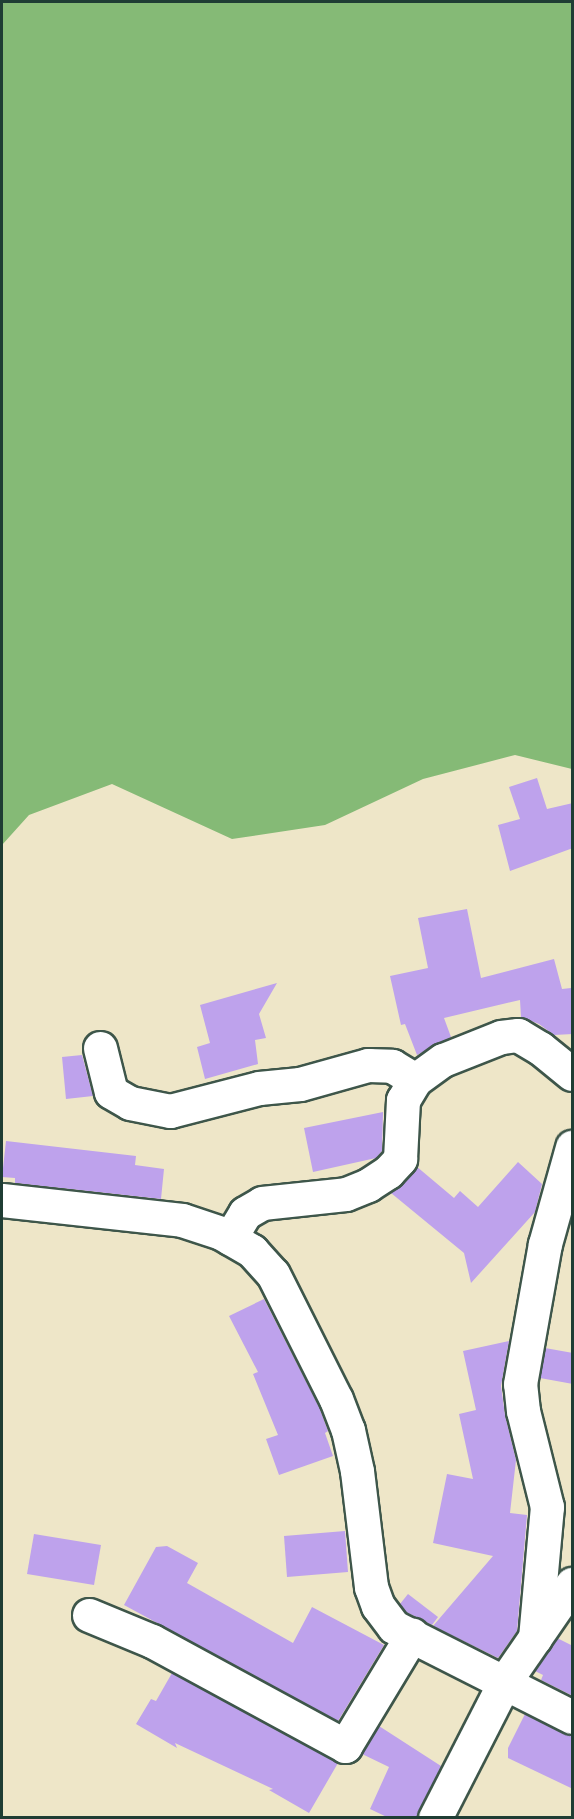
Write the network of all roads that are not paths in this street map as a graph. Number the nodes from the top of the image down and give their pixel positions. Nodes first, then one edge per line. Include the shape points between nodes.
1 (100, 1048) dead end
2 (573, 1074) edge
3 (415, 1080) junction
4 (573, 1147) edge
5 (2, 1200) edge
6 (230, 1238) junction
7 (573, 1584) edge
8 (89, 1615) dead end
9 (412, 1635) junction
10 (535, 1638) junction
11 (505, 1681) junction
12 (573, 1716) edge
13 (435, 1818) edge

1 - 3 street via 111,1092 130,1103 170,1111 259,1088 300,1084 368,1065 392,1066
2 - 3 street via 518,1035 501,1037 443,1060
3 - 6 street via 403,1100 400,1159 388,1172 346,1194 262,1203 245,1213
4 - 10 street via 545,1244 520,1384 547,1507
5 - 6 street via 182,1220
6 - 9 street via 252,1251 273,1274 336,1399 357,1471 371,1587 378,1606 394,1627
7 - 10 street
8 - 9 street via 152,1641 345,1746
9 - 11 street
10 - 11 street
11 - 12 street
11 - 13 street

